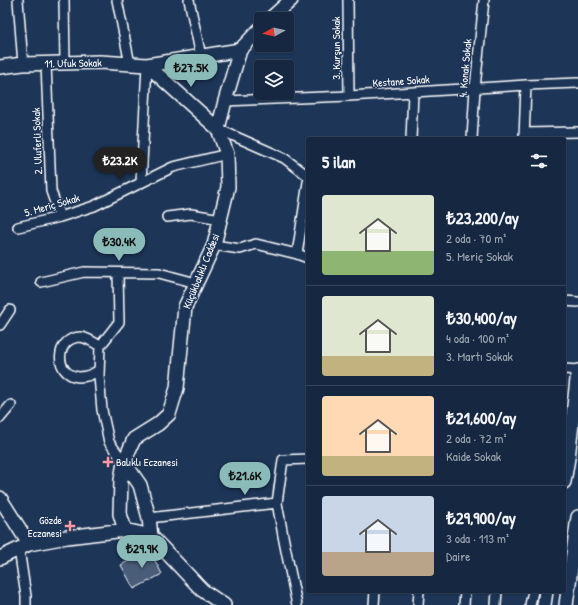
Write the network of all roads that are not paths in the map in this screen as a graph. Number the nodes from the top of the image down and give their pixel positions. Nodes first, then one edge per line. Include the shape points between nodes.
1 (18, 0) edge
2 (64, 0) edge
3 (117, 0) edge
4 (189, 0) edge
5 (348, 0) edge
6 (484, 0) edge
7 (285, 2) edge
8 (276, 12) edge
9 (254, 35) edge
10 (240, 50) junction
11 (201, 56) junction
12 (46, 63) junction
13 (65, 63) junction
14 (23, 64) junction
15 (130, 64) junction
16 (147, 66) junction
17 (0, 67) edge
18 (578, 83) edge
19 (526, 85) junction
20 (475, 88) junction
21 (413, 93) junction
22 (349, 96) junction
23 (225, 101) junction
24 (218, 129) junction
25 (578, 132) edge
26 (524, 136) edge
27 (557, 136) edge
28 (411, 137) edge
29 (472, 137) edge
30 (227, 154) junction
31 (306, 174) edge
32 (140, 183) junction
33 (306, 195) edge
34 (60, 217) junction
35 (167, 217) dead end
36 (221, 219) junction
37 (18, 227) dead end
38 (214, 245) junction
39 (297, 254) junction
40 (306, 257) edge
41 (118, 273) junction
42 (41, 282) dead end
43 (196, 283) junction
44 (566, 301) edge
45 (578, 302) edge
46 (10, 310) dead end
47 (0, 325) edge
48 (100, 346) junction
49 (566, 369) edge
50 (99, 370) junction
51 (578, 371) edge
52 (11, 405) dead end
53 (0, 418) edge
54 (566, 457) edge
55 (306, 459) edge
56 (124, 462) junction
57 (0, 498) edge
58 (277, 503) junction
59 (578, 517) edge
60 (149, 518) junction
61 (125, 530) junction
62 (151, 536) junction
63 (24, 546) junction
64 (0, 558) edge
65 (375, 593) edge
66 (419, 593) edge
67 (465, 593) edge
68 (497, 593) edge
69 (532, 593) edge
70 (546, 593) edge
71 (26, 605) edge
72 (224, 605) edge
73 (297, 605) edge
74 (374, 605) edge
75 (418, 605) edge
76 (464, 605) edge
77 (496, 605) edge
78 (530, 605) edge
79 (544, 605) edge
80 (566, 605) edge

1 - 14 street
2 - 13 street
3 - 15 street
4 - 11 street
5 - 22 street, 3. Kurşun Sokak
6 - 20 street, 4. Konak Sokak
7 - 8 main road
9 - 10 main road
10 - 11 main road, 11. Ufuk Sokak
10 - 23 main road
11 - 16 main road, 11. Ufuk Sokak
12 - 13 main road, 11. Ufuk Sokak
12 - 14 main road, 11. Ufuk Sokak
12 - 34 street, 2. Uluferli Sokak via 51,191
13 - 15 main road, 11. Ufuk Sokak
14 - 17 main road, 11. Ufuk Sokak
15 - 16 main road, 11. Ufuk Sokak
16 - 24 main road
16 - 32 street
18 - 19 street, Kestane Sokak
19 - 20 street, Kestane Sokak
19 - 26 street
20 - 21 street, Kestane Sokak
20 - 29 street, 4. Konak Sokak
21 - 22 street, Kestane Sokak
21 - 28 street
22 - 23 street, Kestane Sokak
23 - 24 main road
24 - 30 main road, Küçükbalıklı Caddesi
24 - 31 street via 284,158
25 - 27 street
26 - 27 street
30 - 32 street, 5. Meriç Sokak via 173,167
30 - 36 main road, Küçükbalıklı Caddesi via 228,187
32 - 34 street, 5. Meriç Sokak via 94,206
33 - 39 street
34 - 37 street, 5. Meriç Sokak
35 - 36 street via 191,214
36 - 38 main road, Küçükbalıklı Caddesi
38 - 39 street via 240,249 256,244
38 - 43 main road, Küçükbalıklı Caddesi
39 - 40 street
41 - 42 street via 84,272
41 - 43 street via 159,273
41 - 48 street via 119,322
43 - 56 main road, Küçükbalıklı Caddesi via 185,307 177,388 169,414 134,439
44 - 45 street
46 - 47 street
48 - 50 street
48 - 50 street via 82,337 75,338 67,342 60,360 65,370 73,376 93,375
49 - 51 street
50 - 56 street via 102,410 109,442
51 - 54 main road
52 - 53 street
55 - 58 street via 283,460
56 - 60 main road via 140,485
56 - 61 main road, Küçükbalıklı Caddesi via 120,514
57 - 63 main road
58 - 60 street
58 - 73 street
59 - 80 main road
60 - 62 main road
61 - 62 main road
61 - 63 main road via 68,537
62 - 72 main road via 202,590
63 - 64 main road
63 - 71 street
65 - 74 street
66 - 75 street
67 - 76 street
68 - 77 street
69 - 78 street
70 - 79 main road

